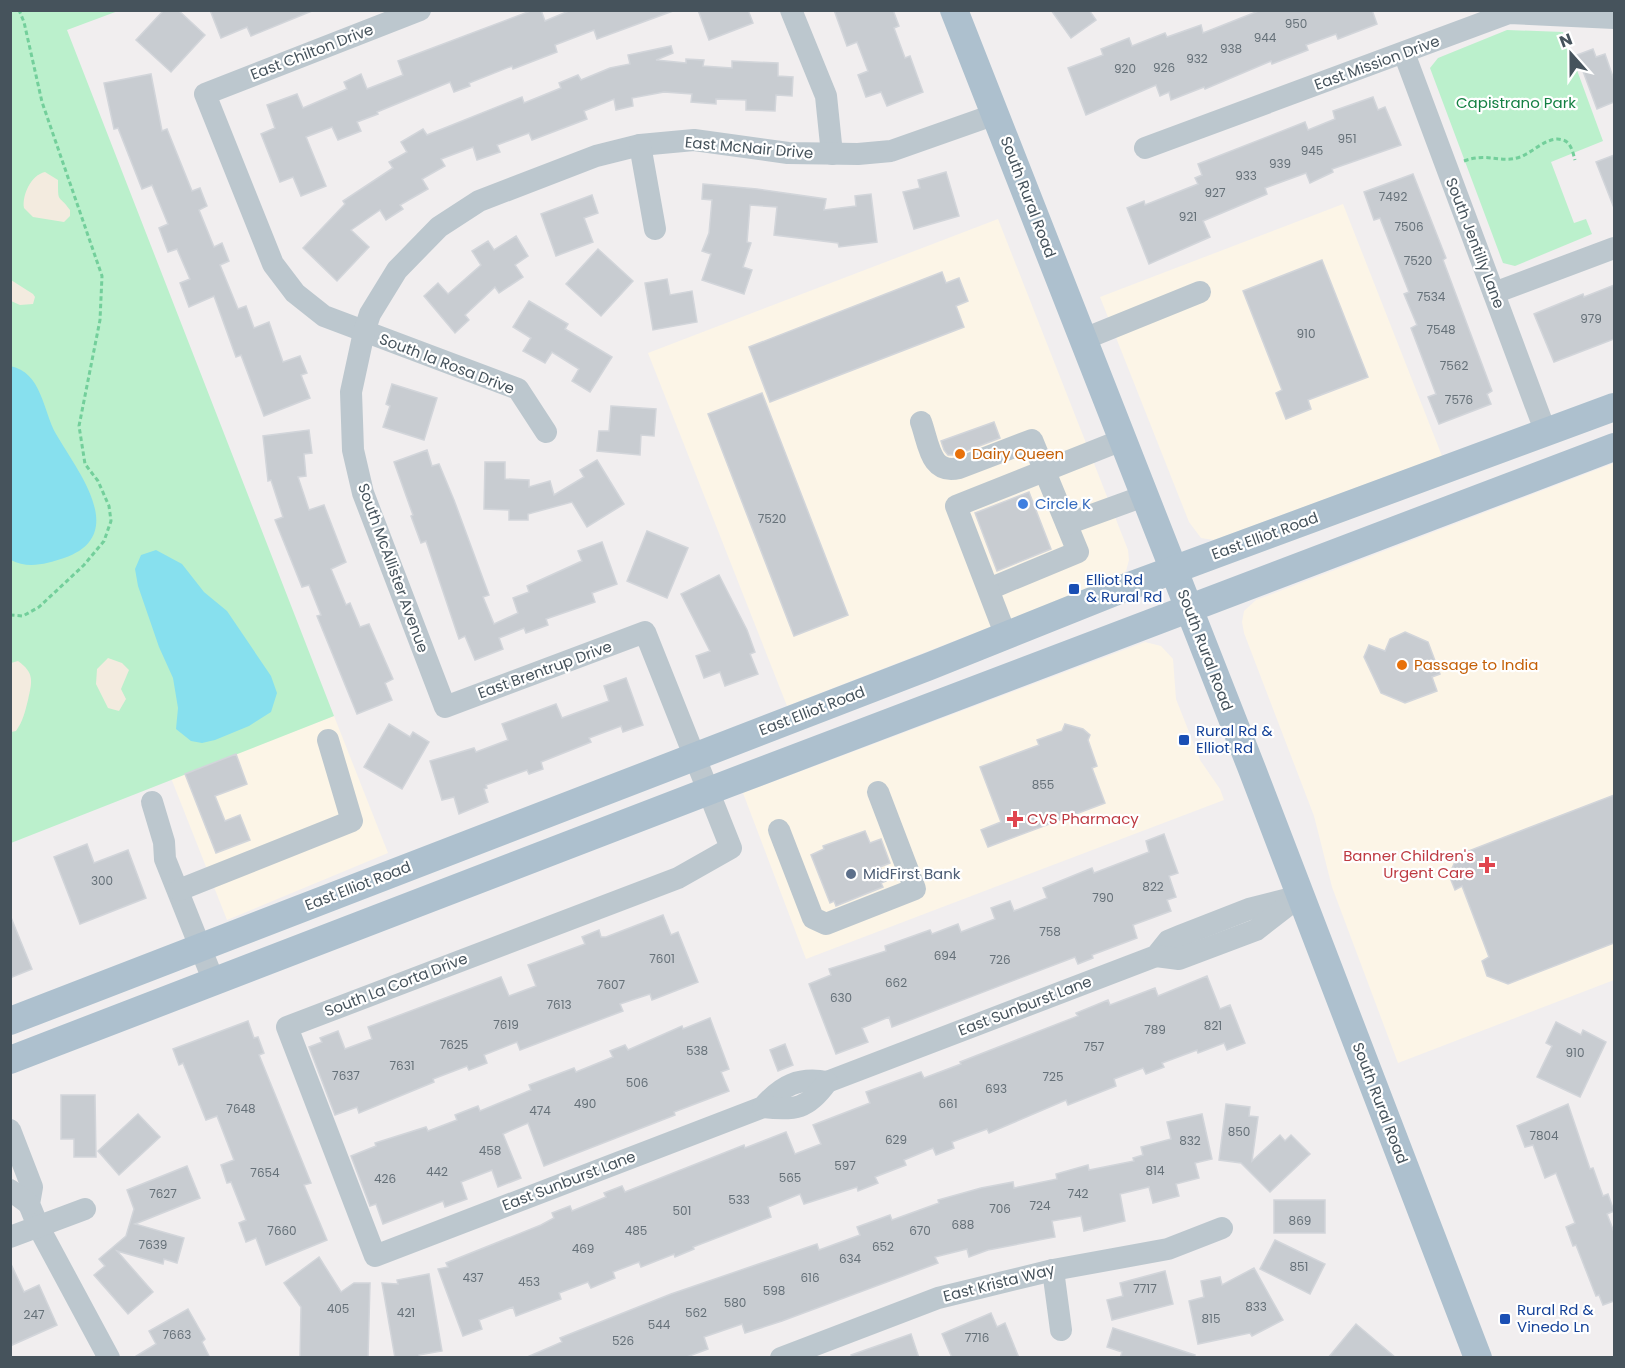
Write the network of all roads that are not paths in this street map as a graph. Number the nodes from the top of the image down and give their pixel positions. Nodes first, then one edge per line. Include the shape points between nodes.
1 (420, 10) edge
2 (791, 10) edge
3 (954, 10) edge
4 (1614, 18) edge
5 (1404, 53) junction
6 (996, 114) junction
7 (640, 145) junction
8 (1145, 148) dead end
9 (832, 154) junction
10 (655, 229) dead end
11 (1614, 248) edge
12 (1200, 292) dead end
13 (1494, 293) junction
14 (364, 332) junction
15 (1084, 339) junction
16 (1614, 407) edge
17 (921, 422) dead end
18 (546, 432) dead end
19 (1546, 433) junction
20 (1122, 440) junction
21 (1614, 447) edge
22 (1046, 470) junction
23 (1144, 496) junction
24 (1067, 524) junction
25 (1174, 571) junction
26 (989, 589) junction
27 (1189, 610) junction
28 (1006, 636) junction
29 (930, 666) junction
30 (445, 707) joint
31 (328, 740) dead end
32 (835, 743) junction
33 (694, 756) junction
34 (707, 791) junction
35 (878, 792) dead end
36 (152, 802) dead end
37 (779, 830) dead end
38 (180, 890) junction
39 (1300, 896) junction
40 (201, 947) junction
41 (152, 966) junction
42 (214, 982) junction
43 (165, 1000) junction
44 (10, 1021) edge
45 (10, 1060) edge
46 (10, 1130) edge
47 (15, 1153) edge
48 (10, 1190) edge
49 (29, 1204) junction
50 (85, 1209) dead end
51 (38, 1226) junction
52 (1222, 1228) dead end
53 (10, 1237) edge
54 (375, 1256) joint
55 (1053, 1270) junction
56 (1061, 1330) dead end
57 (822, 1350) edge
58 (109, 1358) edge
59 (781, 1358) edge
60 (1478, 1358) edge

1 - 14 street, East Chilton Drive via 205,94 273,264 295,294 324,316
2 - 9 street via 826,96
3 - 6 main road, South Rural Road
4 - 5 street, East Mission Drive via 1509,13
5 - 8 street, East Mission Drive
5 - 13 street, South Jentilly Lane
6 - 9 street, East McNair Drive via 891,151
6 - 15 main road, South Rural Road
7 - 9 street, East McNair Drive via 694,140 788,153
7 - 10 street
7 - 14 street, East McNair Drive via 596,156 479,201 439,227 397,270 370,314
11 - 13 street
12 - 15 street
13 - 19 street, South Jentilly Lane
14 - 18 street, South la Rosa Drive via 518,389
14 - 30 street, South McAllister Avenue via 351,392 353,450 363,493
15 - 20 main road, South Rural Road
16 - 19 main road, East Elliot Road
17 - 22 street via 940,468 948,471 1032,440
19 - 25 main road, East Elliot Road
20 - 22 street
20 - 23 main road, South Rural Road
21 - 27 main road
22 - 24 street
22 - 26 street via 956,506
23 - 24 street
23 - 25 main road, South Rural Road
24 - 26 street via 1078,552
25 - 27 main road, South Rural Road
25 - 28 main road, East Elliot Road
26 - 28 street
27 - 32 main road
27 - 39 main road, South Rural Road
28 - 29 main road, East Elliot Road
29 - 32 main road via 933,676 925,687 865,713
29 - 33 main road, East Elliot Road
30 - 33 street, East Brentrup Drive via 645,632
31 - 38 street via 352,821
32 - 34 main road
33 - 34 street
33 - 40 main road, East Elliot Road
34 - 42 main road
34 - 54 street, South La Corta Drive via 724,852 678,878 287,1026
35 - 37 street via 915,889 826,924 813,918
36 - 38 street via 165,859
38 - 40 street
39 - 54 street, East Sunburst Lane via 1256,930 1179,959 1156,956 827,1082 809,1079 790,1083 775,1092 763,1107
39 - 60 main road, South Rural Road
40 - 41 main road, East Elliot Road
40 - 42 street
41 - 43 main road
41 - 44 main road, East Elliot Road
42 - 43 main road
43 - 45 main road
46 - 47 street
47 - 49 street via 32,1187
48 - 49 street
49 - 51 street
50 - 51 street
51 - 53 street
51 - 58 street
52 - 55 street, East Krista Way via 1168,1249
55 - 56 street
55 - 57 street, East Krista Way via 938,1298
57 - 59 street, East Krista Way

